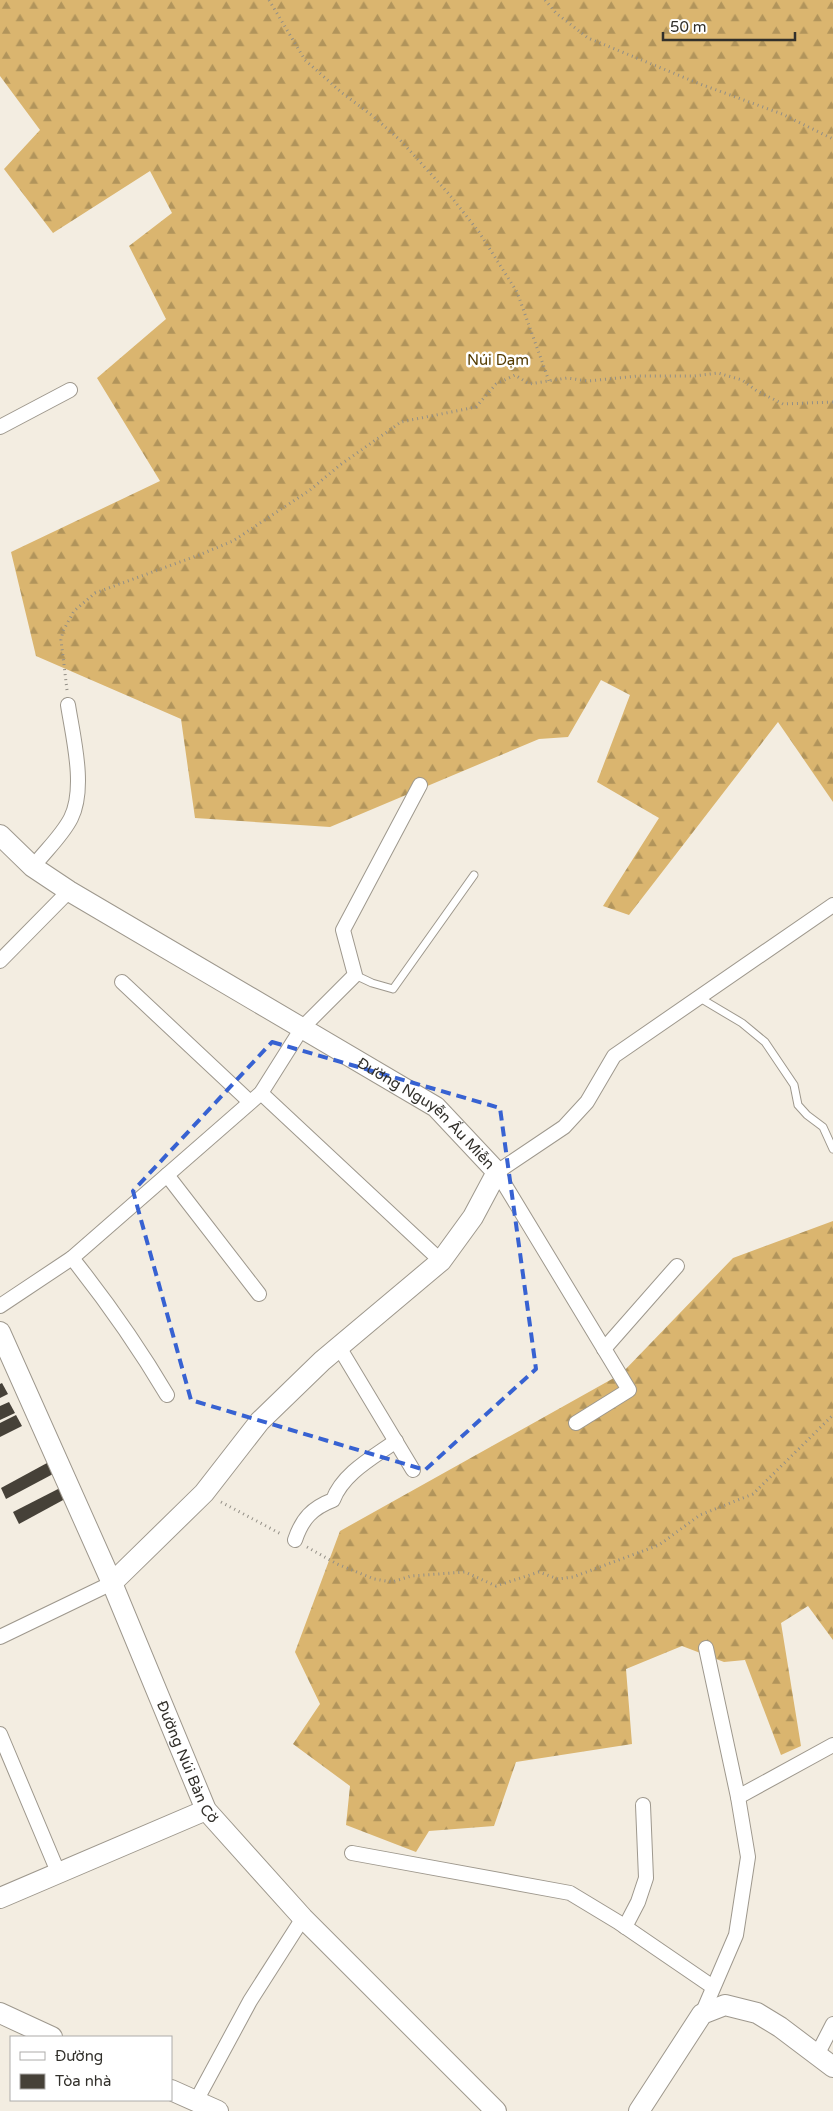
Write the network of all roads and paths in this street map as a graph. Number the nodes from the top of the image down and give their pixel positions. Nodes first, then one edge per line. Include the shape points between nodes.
1 (269, 0) edge
2 (545, 0) edge
3 (833, 139) edge
4 (549, 381) junction
5 (70, 390) dead end
6 (833, 402) edge
7 (0, 427) edge
8 (68, 705) joint
9 (420, 785) dead end
10 (0, 835) edge
11 (33, 867) junction
12 (474, 875) dead end
13 (69, 891) junction
14 (833, 905) edge
15 (0, 961) edge
16 (355, 975) junction
17 (122, 982) dead end
18 (700, 998) junction
19 (302, 1028) junction
20 (261, 1093) junction
21 (250, 1102) junction
22 (833, 1149) edge
23 (497, 1172) junction
24 (166, 1176) junction
25 (72, 1258) junction
26 (441, 1261) junction
27 (677, 1266) dead end
28 (258, 1294) dead end
29 (0, 1306) edge
30 (0, 1332) edge
31 (339, 1347) junction
32 (604, 1349) junction
33 (167, 1395) dead end
34 (833, 1415) edge
35 (576, 1423) dead end
36 (396, 1441) junction
37 (413, 1470) dead end
38 (204, 1493) junction
39 (294, 1540) junction
40 (112, 1583) junction
41 (0, 1637) edge
42 (706, 1648) dead end
43 (0, 1734) edge
44 (833, 1745) edge
45 (738, 1797) junction
46 (643, 1805) dead end
47 (206, 1810) junction
48 (352, 1853) dead end
49 (58, 1872) junction
50 (0, 1898) edge
51 (303, 1918) junction
52 (625, 1927) junction
53 (713, 1987) junction
54 (0, 2013) edge
55 (702, 2014) junction
56 (833, 2024) edge
57 (50, 2036) edge
58 (817, 2055) junction
59 (833, 2067) edge
60 (172, 2090) edge
61 (196, 2101) junction
62 (641, 2110) edge
63 (218, 2111) edge
64 (496, 2111) edge

1 - 4 path via 305,60 401,142 479,232 517,292
2 - 3 path via 588,38 782,114
4 - 6 path via 718,373 742,380 783,404
4 - 8 path via 529,384 515,375 496,384 476,407 401,422 310,490 233,541 95,593 74,611 63,631
5 - 7 street
8 - 11 street via 78,772 76,801 65,829
9 - 16 street via 342,930
10 - 11 street, Đường Nguyễn Ấu Miễn
11 - 13 street, Đường Nguyễn Ấu Miễn
12 - 16 lane via 393,989
13 - 15 street
13 - 19 street, Đường Nguyễn Ấu Miễn
14 - 18 street
16 - 19 street
17 - 21 street
18 - 22 lane via 742,1023 765,1042 794,1085 798,1105 823,1127
18 - 23 street via 614,1056 587,1102 564,1127
19 - 20 street
19 - 23 street, Đường Nguyễn Ấu Miễn via 436,1107
20 - 21 street
20 - 26 street
21 - 24 street
23 - 26 street, Đường Nguyễn Ấu Miễn via 473,1216
23 - 32 street
24 - 25 street
24 - 28 street
25 - 29 street
25 - 33 street via 115,1314
26 - 31 street, Đường Nguyễn Ấu Miễn
27 - 32 street
30 - 40 street, Đường Núi Bàn Cờ
31 - 36 street
31 - 38 street, Đường Nguyễn Ấu Miễn via 260,1421
32 - 35 street via 629,1390
34 - 39 path via 753,1494 700,1515 659,1545 574,1577 558,1579 539,1572 496,1586 465,1572 411,1576 392,1582 374,1579 337,1564
36 - 37 street
36 - 39 street via 359,1468 336,1490 333,1500 320,1505 300,1524
38 - 39 path
38 - 40 street, Đường Nguyễn Ấu Miễn
40 - 41 street
40 - 47 street, Đường Núi Bàn Cờ
42 - 45 street
43 - 49 street
44 - 45 street
45 - 53 street via 748,1857 736,1935
46 - 52 street via 646,1878
47 - 49 street
47 - 51 street, Đường Núi Bàn Cờ
48 - 52 street via 570,1893
49 - 50 street
51 - 61 street via 250,2001
51 - 64 street, Đường Núi Bàn Cờ
52 - 53 street
53 - 55 street
54 - 57 street
55 - 58 street via 725,2005 757,2013 780,2026
55 - 62 street
56 - 58 street
58 - 59 street
60 - 61 street
61 - 63 street

